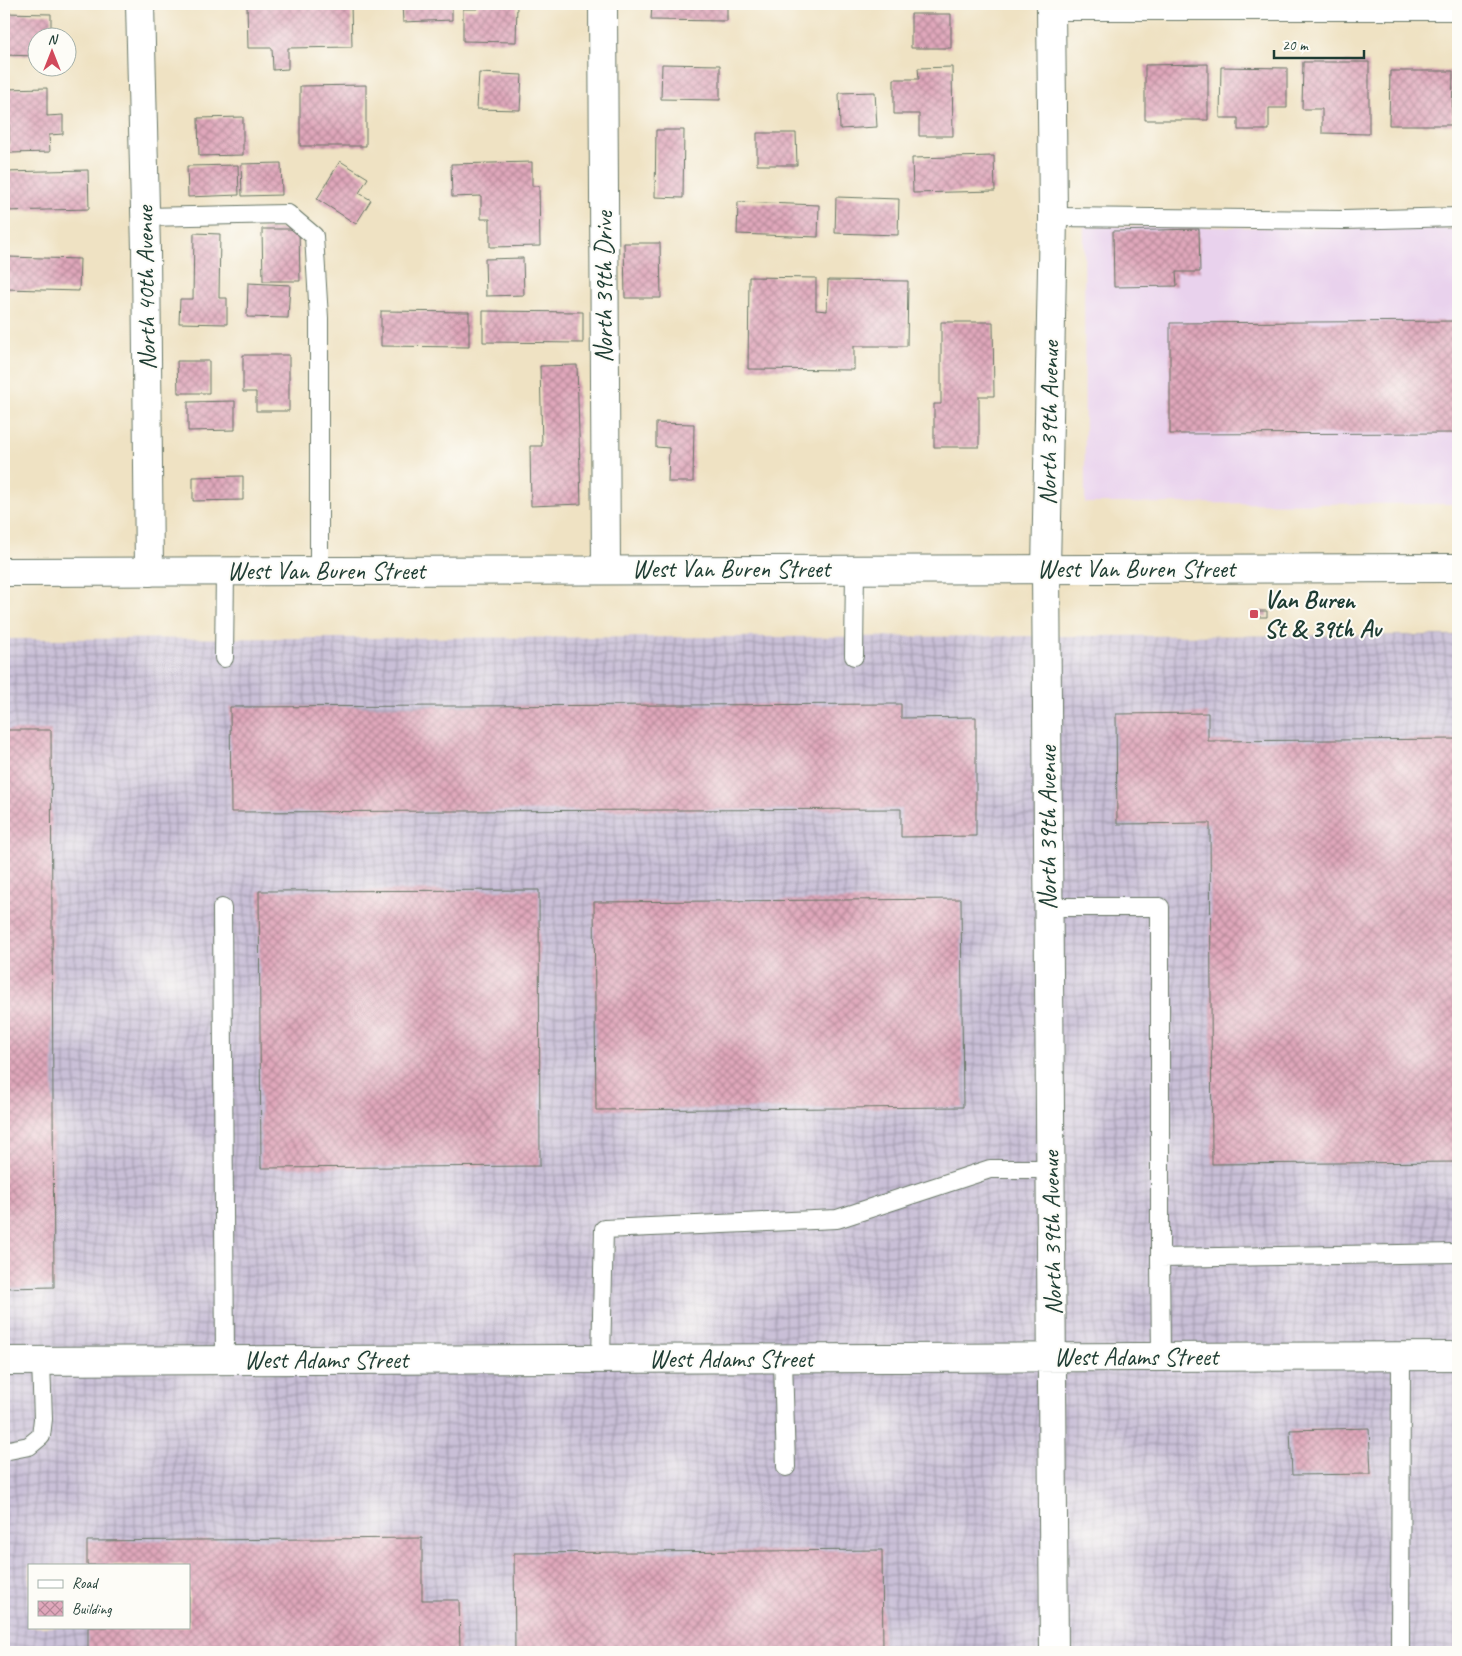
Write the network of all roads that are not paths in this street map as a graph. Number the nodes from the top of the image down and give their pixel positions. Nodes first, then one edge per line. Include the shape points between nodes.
1 (140, 4) edge
2 (603, 4) edge
3 (1051, 5) edge
4 (1458, 6) edge
5 (145, 217) junction
6 (1054, 217) junction
7 (1458, 217) edge
8 (1458, 568) edge
9 (855, 569) junction
10 (1046, 569) junction
11 (606, 570) junction
12 (225, 571) junction
13 (320, 571) junction
14 (4, 572) edge
15 (149, 572) junction
16 (854, 656) dead end
17 (224, 658) dead end
18 (1049, 906) junction
19 (222, 908) dead end
20 (1051, 1169) junction
21 (1458, 1253) edge
22 (1160, 1258) junction
23 (1401, 1356) junction
24 (1458, 1356) edge
25 (1161, 1357) junction
26 (1053, 1358) junction
27 (600, 1359) junction
28 (783, 1359) junction
29 (225, 1360) junction
30 (4, 1361) edge
31 (41, 1361) junction
32 (4, 1451) edge
33 (786, 1467) dead end
34 (1054, 1652) edge
35 (1400, 1652) edge

1 - 5 street, North 40th Avenue
2 - 11 street, North 39th Drive
3 - 4 street
3 - 6 street, North 39th Avenue
5 - 13 lane via 288,214 314,236 319,318
5 - 15 street, North 40th Avenue
6 - 7 lane via 1344,220
6 - 10 street, North 39th Avenue
8 - 10 street, West Van Buren Street
9 - 10 street, West Van Buren Street
9 - 11 street, West Van Buren Street
9 - 16 lane
10 - 18 street, North 39th Avenue
11 - 13 street, West Van Buren Street
12 - 13 street, West Van Buren Street
12 - 15 street, West Van Buren Street
12 - 17 lane
14 - 15 street, West Van Buren Street
18 - 20 street, North 39th Avenue
18 - 22 lane via 1160,907
19 - 29 lane
20 - 26 street, North 39th Avenue
20 - 27 lane via 990,1169 837,1219 604,1229
21 - 22 lane
22 - 25 lane
23 - 24 street, West Adams Street
23 - 25 street, West Adams Street
23 - 35 lane
25 - 26 street, West Adams Street
26 - 28 street, West Adams Street
26 - 34 street, North 39th Avenue
27 - 28 street, West Adams Street
27 - 29 street, West Adams Street
28 - 33 lane
29 - 31 street, West Adams Street
30 - 31 street, West Adams Street
31 - 32 lane via 43,1419 40,1436 29,1446

